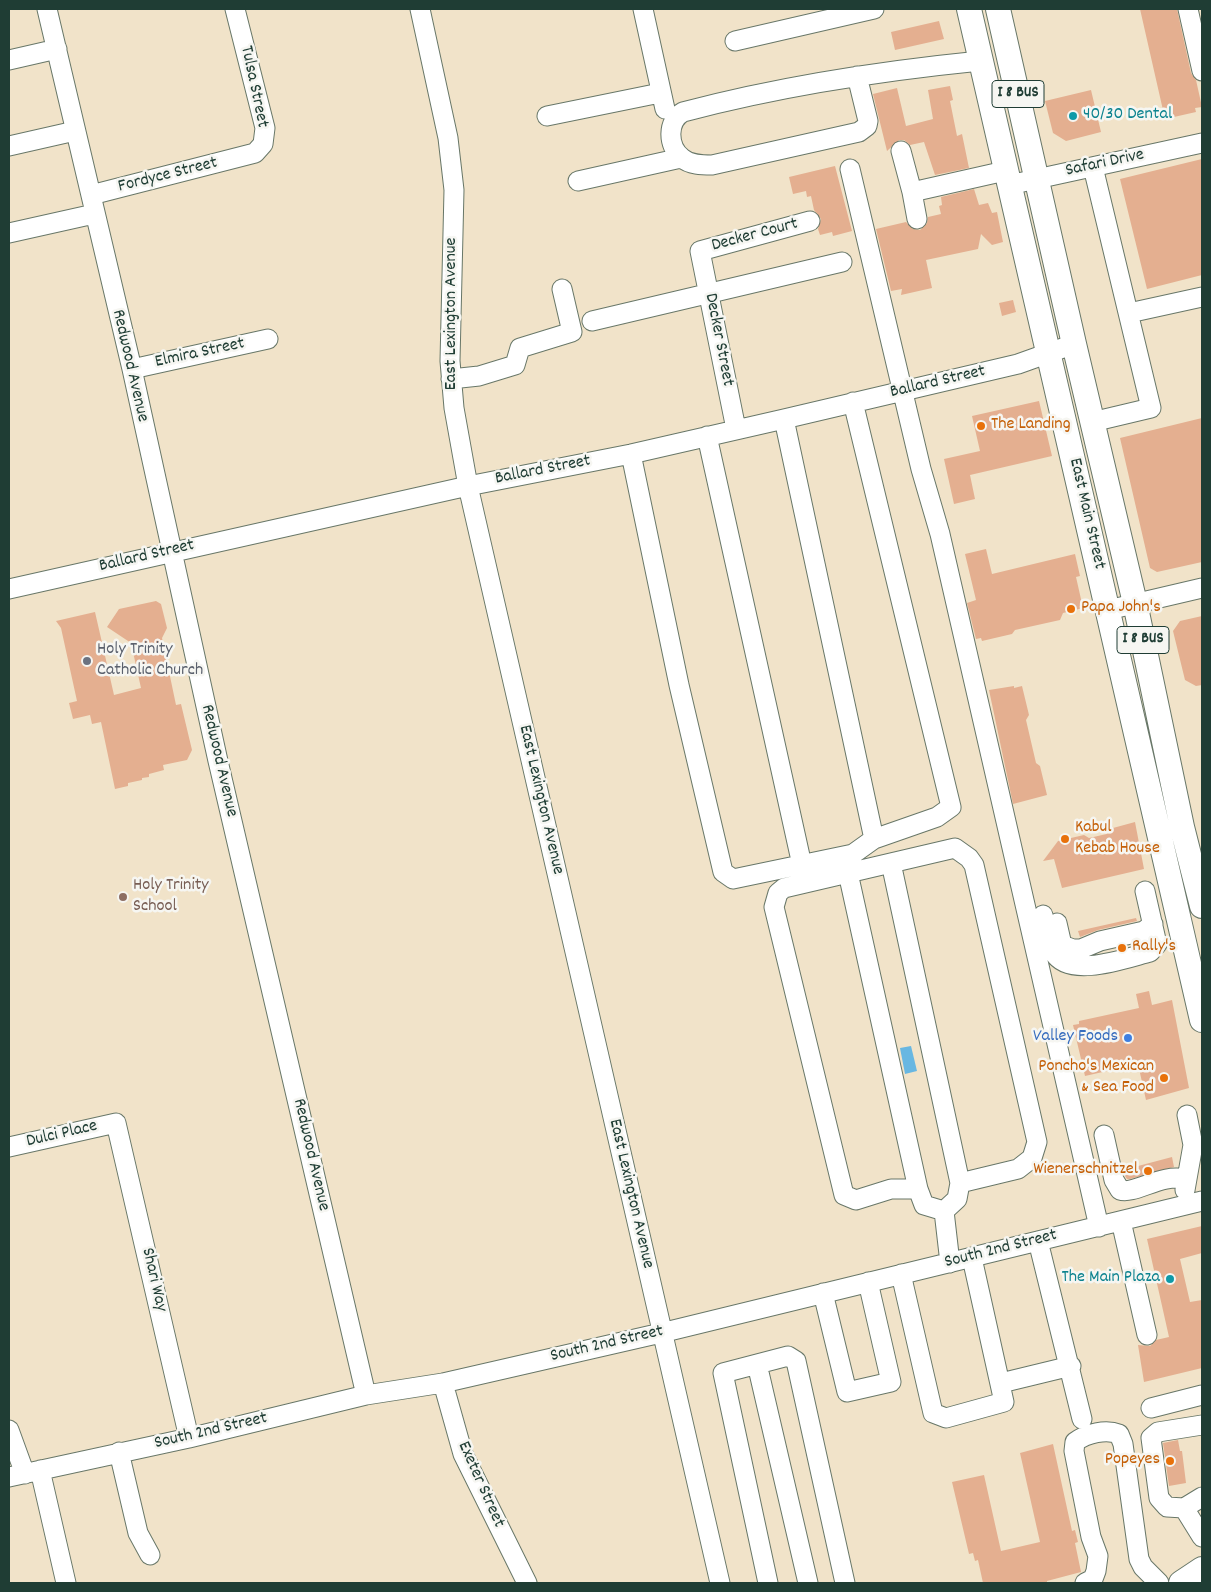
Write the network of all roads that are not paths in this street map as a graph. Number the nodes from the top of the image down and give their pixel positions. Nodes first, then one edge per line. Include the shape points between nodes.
1 (47, 9) edge
2 (235, 9) edge
3 (420, 9) edge
4 (643, 9) edge
5 (874, 9) edge
6 (968, 9) edge
7 (998, 9) edge
8 (1188, 9) edge
9 (735, 41) dead end
10 (57, 49) junction
11 (9, 60) edge
12 (980, 61) junction
13 (1202, 71) edge
14 (857, 76) junction
15 (547, 116) dead end
16 (75, 131) junction
17 (1202, 143) edge
18 (9, 146) edge
19 (901, 152) dead end
20 (246, 157) joint
21 (682, 158) junction
22 (1094, 167) junction
23 (850, 169) dead end
24 (1007, 178) junction
25 (1037, 179) junction
26 (578, 181) dead end
27 (912, 192) junction
28 (91, 195) junction
29 (94, 214) junction
30 (917, 219) dead end
31 (810, 221) dead end
32 (9, 233) edge
33 (700, 251) joint
34 (842, 262) dead end
35 (562, 289) dead end
36 (708, 292) junction
37 (1202, 297) edge
38 (1129, 313) junction
39 (592, 321) dead end
40 (268, 339) dead end
41 (1074, 344) junction
42 (1049, 354) junction
43 (132, 369) junction
44 (451, 379) junction
45 (903, 391) junction
46 (853, 402) junction
47 (784, 419) junction
48 (1092, 422) junction
49 (736, 429) junction
50 (707, 436) junction
51 (631, 454) junction
52 (468, 486) junction
53 (171, 551) junction
54 (1202, 588) edge
55 (9, 589) edge
56 (1136, 603) junction
57 (1108, 610) junction
58 (874, 839) junction
59 (891, 863) junction
60 (802, 865) junction
61 (848, 873) junction
62 (1195, 877) junction
63 (1171, 885) junction
64 (1145, 891) dead end
65 (1202, 906) edge
66 (1048, 914) dead end
67 (1202, 1020) edge
68 (1187, 1115) dead end
69 (116, 1123) joint
70 (1104, 1135) dead end
71 (9, 1147) edge
72 (1186, 1179) junction
73 (960, 1183) junction
74 (918, 1189) junction
75 (1195, 1203) edge
76 (944, 1211) junction
77 (1121, 1221) junction
78 (1098, 1227) junction
79 (1038, 1241) junction
80 (972, 1258) junction
81 (950, 1263) junction
82 (901, 1274) junction
83 (868, 1282) junction
84 (823, 1293) junction
85 (661, 1333) junction
86 (1147, 1335) dead end
87 (757, 1364) junction
88 (1071, 1366) junction
89 (1001, 1382) junction
90 (443, 1383) junction
91 (366, 1395) junction
92 (1202, 1397) edge
93 (1151, 1408) dead end
94 (1082, 1419) dead end
95 (1202, 1425) edge
96 (9, 1430) edge
97 (189, 1438) junction
98 (119, 1452) junction
99 (25, 1474) edge
100 (1202, 1498) edge
101 (1184, 1508) junction
102 (1202, 1538) edge
103 (150, 1555) dead end
104 (1202, 1568) edge
105 (1092, 1582) edge
106 (66, 1583) edge
107 (527, 1583) edge
108 (720, 1583) edge
109 (768, 1583) edge
110 (808, 1583) edge
111 (845, 1583) edge
112 (1159, 1583) edge
113 (1181, 1583) edge

1 - 10 street, Redwood Avenue
2 - 20 street, Tulsa Street via 265,128 262,144 256,153
3 - 44 street, East Lexington Avenue via 448,138 454,190
4 - 15 street via 662,101
5 - 9 street
6 - 12 main road, East Main Street / I 8 BUS
7 - 25 main road, East Main Street / I 8 BUS
8 - 13 street
10 - 11 street
10 - 16 street, Redwood Avenue
12 - 14 street
12 - 24 main road, East Main Street / I 8 BUS
14 - 21 street via 737,98 683,112 671,122 670,131 673,145
14 - 21 street via 868,121 858,132 712,165 696,165
16 - 18 street
16 - 28 street, Redwood Avenue
17 - 22 street, Safari Drive
19 - 27 street
20 - 28 street, Fordyce Street
21 - 26 street
22 - 25 street, Safari Drive
22 - 38 street
23 - 45 street
24 - 25 street, Safari Drive
24 - 27 street, Safari Drive
24 - 42 main road, East Main Street / I 8 BUS
25 - 41 main road, East Main Street / I 8 BUS
27 - 30 street
28 - 29 street, Redwood Avenue
29 - 32 street
29 - 43 street, Redwood Avenue
31 - 33 street, Decker Court
33 - 36 street, Decker Street
34 - 36 street
35 - 44 street via 572,332 520,348 515,365 479,376
36 - 39 street
36 - 49 street, Decker Street
37 - 38 street
38 - 48 street via 1151,408
40 - 43 street, Elmira Street
41 - 42 street, Ballard Street
41 - 48 main road, East Main Street / I 8 BUS
42 - 45 street, Ballard Street
42 - 57 main road, East Main Street / I 8 BUS
43 - 53 street, Redwood Avenue
44 - 52 street, East Lexington Avenue
45 - 46 street, Ballard Street
45 - 78 street via 940,534
46 - 47 street, Ballard Street
46 - 58 street via 951,807 937,817
47 - 49 street, Ballard Street
47 - 58 street
48 - 56 main road, East Main Street / I 8 BUS
49 - 50 street, Ballard Street
50 - 51 street, Ballard Street
50 - 60 street
51 - 52 street, Ballard Street
51 - 60 street via 677,675 723,872 733,879
52 - 53 street, Ballard Street
52 - 85 street, East Lexington Avenue
53 - 55 street, Ballard Street
53 - 91 street, Redwood Avenue
54 - 56 street
56 - 57 street
56 - 62 main road, East Main Street / I 8 BUS
57 - 63 main road, East Main Street / I 8 BUS
58 - 60 street via 853,854
59 - 61 street
59 - 73 street
59 - 73 street via 954,848 969,858 974,866 1035,1132 1037,1142 1032,1158 1018,1169
61 - 74 street
61 - 74 street via 784,888 778,893 774,907 844,1195 856,1200 891,1189
62 - 63 main road
62 - 65 main road, East Main Street / I 8 BUS
63 - 67 main road, East Main Street / I 8 BUS
64 - 66 street via 1153,924 1144,931 1080,949 1062,945
68 - 72 street via 1193,1145
69 - 71 street, Dulci Place
69 - 97 street, Shari Way
70 - 72 street via 1114,1180 1120,1190 1129,1191 1178,1177
72 - 75 street via 1184,1186
73 - 76 street via 957,1198
74 - 76 street via 924,1205
75 - 77 street, South 2nd Street
76 - 81 street
77 - 78 street, South 2nd Street
77 - 86 street
78 - 79 street, South 2nd Street
79 - 80 street, South 2nd Street
79 - 88 street
80 - 81 street, South 2nd Street
80 - 89 street
81 - 82 street, South 2nd Street
82 - 83 street, South 2nd Street
82 - 89 street via 933,1413 946,1418 1004,1402
83 - 84 street, South 2nd Street
83 - 84 street via 891,1382 847,1392
84 - 85 street, South 2nd Street
85 - 90 street, South 2nd Street
85 - 108 street, East Lexington Avenue
87 - 109 street via 723,1372
87 - 110 street
87 - 111 street via 788,1356 796,1361
88 - 89 street
88 - 94 street
90 - 91 street, South 2nd Street
90 - 107 street, Exeter Street via 463,1454
91 - 97 street, South 2nd Street
92 - 93 street
95 - 101 street via 1158,1432 1151,1438 1159,1498 1167,1507
96 - 99 street
97 - 98 street, South 2nd Street
98 - 99 street, South 2nd Street
98 - 103 street via 138,1533
99 - 106 street
100 - 101 street
101 - 102 street
104 - 113 main road
105 - 112 street via 1098,1556 1091,1537 1075,1442 1082,1436 1110,1431 1119,1434 1124,1444 1139,1559

